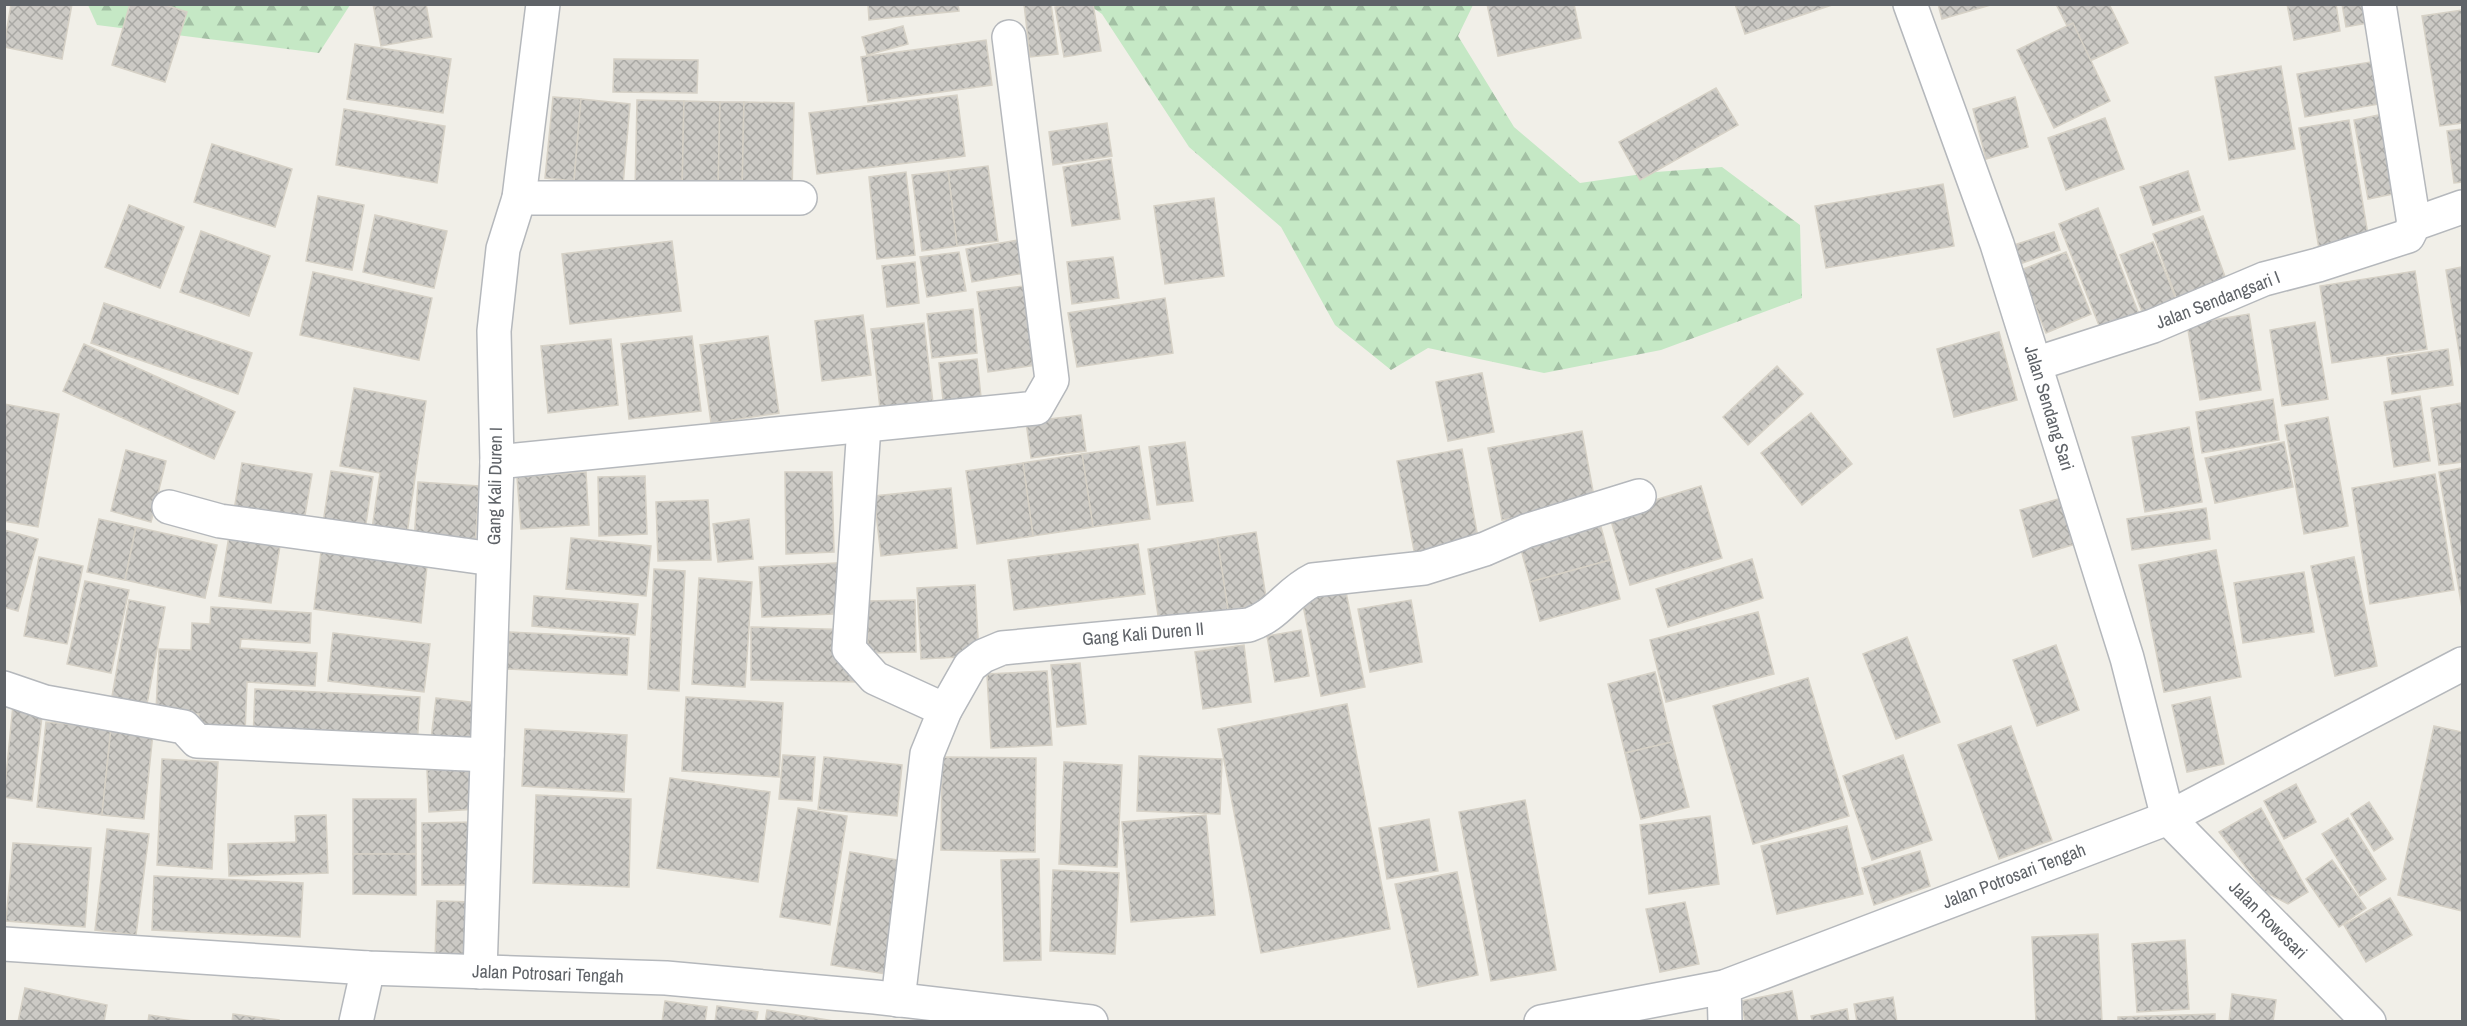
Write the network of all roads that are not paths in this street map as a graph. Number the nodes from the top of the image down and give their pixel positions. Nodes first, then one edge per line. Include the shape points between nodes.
1 (543, 4) edge
2 (1910, 4) edge
3 (2379, 4) edge
4 (1009, 37) dead end
5 (519, 198) junction
6 (800, 198) dead end
7 (2463, 207) edge
8 (2414, 224) junction
9 (2035, 364) junction
10 (864, 426) junction
11 (497, 462) junction
12 (1639, 496) dead end
13 (169, 507) dead end
14 (493, 559) junction
15 (2463, 664) edge
16 (4, 688) edge
17 (945, 710) junction
18 (487, 755) junction
19 (2168, 818) junction
20 (4, 944) edge
21 (368, 969) junction
22 (480, 972) junction
23 (1724, 987) junction
24 (881, 1006) edge
25 (356, 1022) edge
26 (1091, 1022) edge
27 (1541, 1022) edge
28 (1725, 1022) edge
29 (2369, 1022) edge

1 - 5 street, Gang Kali Duren I
2 - 9 street, Jalan Sendang Sari via 1997,244
3 - 8 street
4 - 10 street via 1052,380 1036,408
5 - 6 street
5 - 11 street, Gang Kali Duren I via 503,249 494,331
7 - 8 street, Jalan Sendangsari I
8 - 9 street, Jalan Sendangsari I via 2408,236 2264,279 2153,326
9 - 19 street, Jalan Sendang Sari via 2127,658
10 - 11 street
10 - 17 street via 849,649 875,678
11 - 14 street, Gang Kali Duren I
12 - 17 street, Gang Kali Duren II via 1424,568 1313,580 1300,586 1272,614 1249,625 1002,648 970,666
13 - 14 street via 220,521
14 - 18 street, Gang Kali Duren I
15 - 19 street, Jalan Potrosari Tengah
16 - 18 street via 45,702 184,728 197,741
17 - 24 street, Gang Kali Duren II via 927,754
18 - 22 street, Gang Kali Duren I
19 - 23 street, Jalan Potrosari Tengah
19 - 29 street, Jalan Rowosari
20 - 21 street, Jalan Potrosari Tengah
21 - 22 street, Jalan Potrosari Tengah
21 - 25 street
22 - 24 street, Jalan Potrosari Tengah via 666,978
23 - 27 street, Jalan Potrosari Tengah
23 - 28 street
24 - 26 street, Jalan Potrosari Tengah

